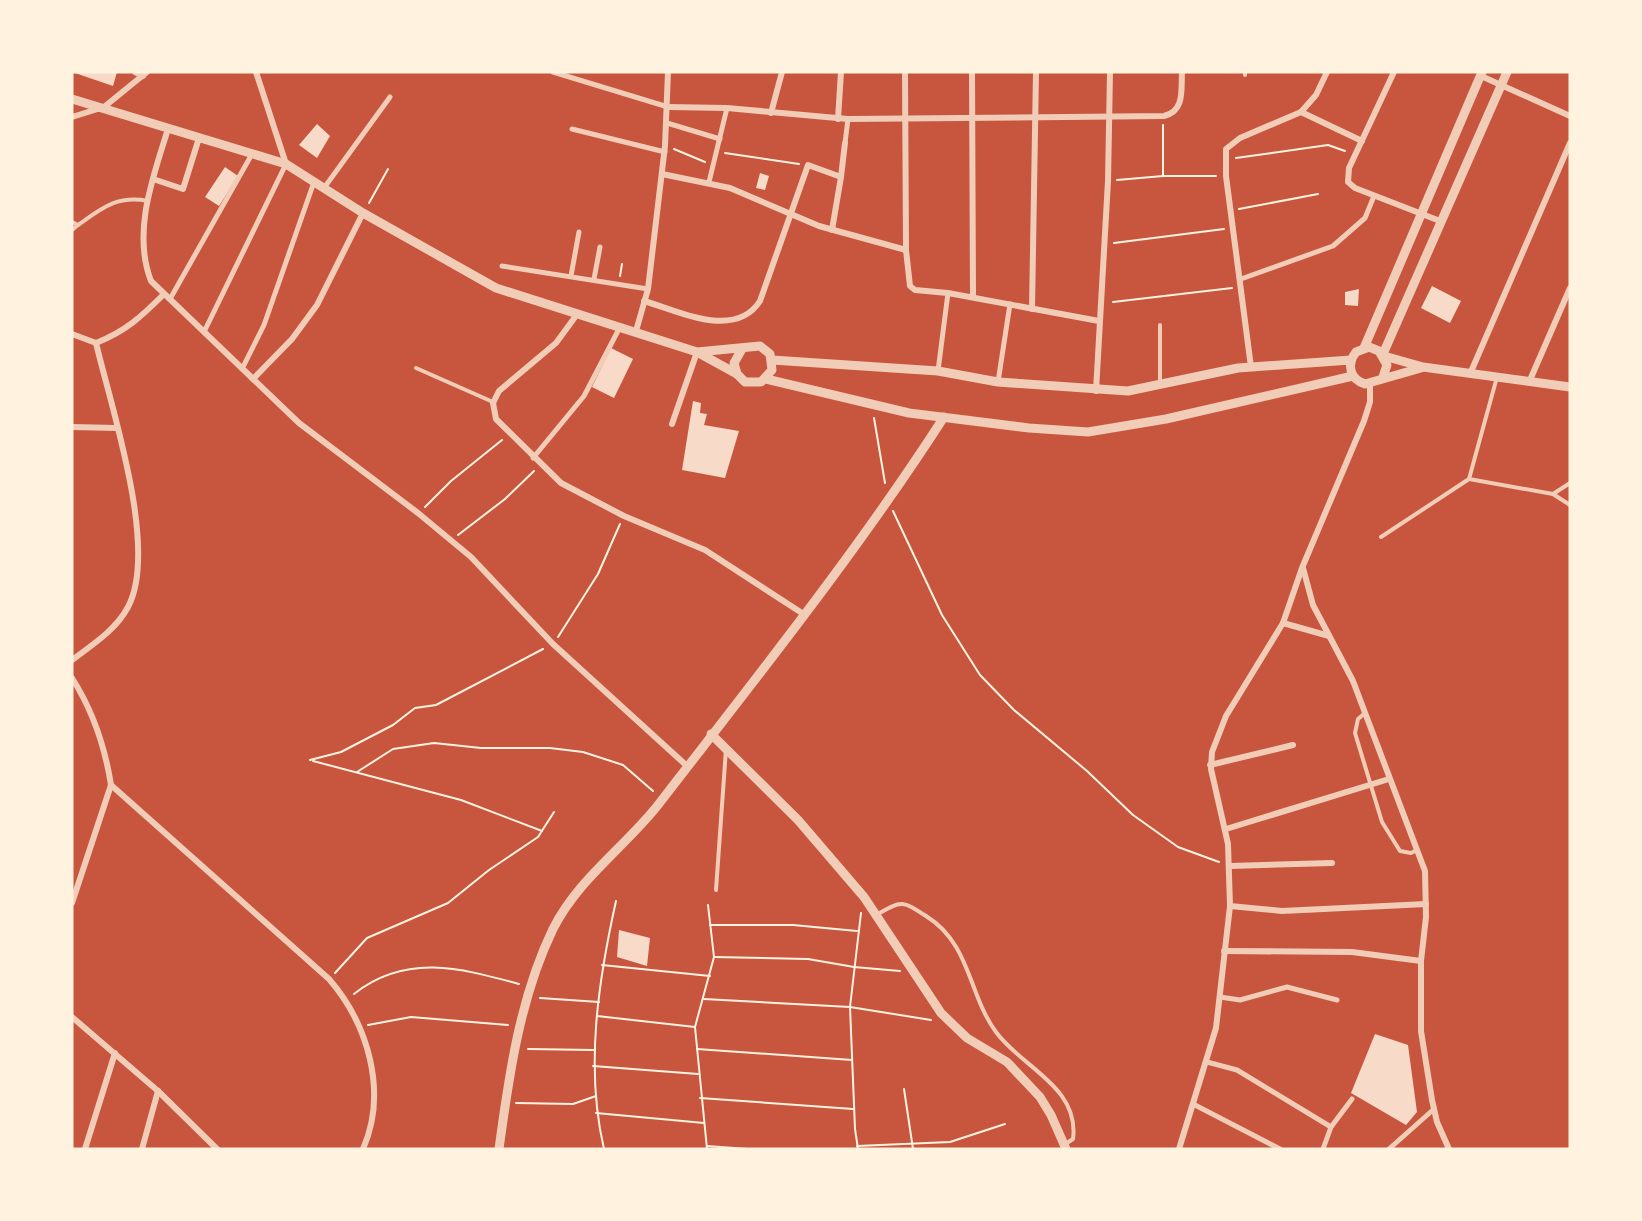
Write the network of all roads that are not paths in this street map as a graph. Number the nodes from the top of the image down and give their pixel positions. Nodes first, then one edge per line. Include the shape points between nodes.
1 (135, 72) edge
2 (256, 72) edge
3 (552, 72) edge
4 (668, 72) edge
5 (782, 72) edge
6 (841, 72) edge
7 (905, 72) edge
8 (972, 72) edge
9 (1036, 72) edge
10 (1110, 72) edge
11 (1182, 72) edge
12 (1327, 72) edge
13 (1394, 72) edge
14 (1507, 72) edge
15 (145, 74) edge
16 (1482, 74) edge
17 (1501, 85) junction
18 (390, 97) dead end
19 (72, 99) edge
20 (104, 107) junction
21 (668, 107) junction
22 (727, 108) junction
23 (1301, 112) junction
24 (771, 113) junction
25 (1110, 116) junction
26 (1570, 116) edge
27 (72, 117) edge
28 (904, 118) junction
29 (1037, 118) junction
30 (838, 119) junction
31 (848, 119) junction
32 (971, 119) junction
33 (667, 123) junction
34 (168, 129) junction
35 (572, 129) dead end
36 (199, 138) junction
37 (720, 139) junction
38 (1362, 141) junction
39 (845, 143) joint
40 (1570, 143) edge
41 (665, 149) junction
42 (252, 154) junction
43 (286, 164) junction
44 (662, 174) junction
45 (841, 177) junction
46 (153, 179) junction
47 (314, 182) junction
48 (709, 183) junction
49 (324, 188) junction
50 (1374, 196) junction
51 (149, 201) junction
52 (1420, 212) junction
53 (363, 213) junction
54 (789, 216) junction
55 (1440, 221) junction
56 (72, 222) edge
57 (78, 225) junction
58 (72, 230) edge
59 (832, 230) junction
60 (579, 232) dead end
61 (600, 248) dead end
62 (906, 250) junction
63 (502, 266) dead end
64 (571, 276) junction
65 (594, 279) junction
66 (1241, 279) junction
67 (1570, 288) edge
68 (648, 289) junction
69 (948, 293) junction
70 (164, 294) junction
71 (973, 297) junction
72 (170, 299) junction
73 (644, 301) junction
74 (1010, 304) junction
75 (1032, 309) junction
76 (578, 314) junction
77 (1099, 321) junction
78 (1160, 325) dead end
79 (620, 327) junction
80 (636, 331) junction
81 (204, 332) junction
82 (72, 334) edge
83 (96, 343) junction
84 (1364, 348) junction
85 (742, 349) junction
86 (697, 352) junction
87 (1384, 355) junction
88 (772, 360) junction
89 (1351, 360) junction
90 (1251, 367) junction
91 (1423, 367) junction
92 (416, 368) dead end
93 (243, 369) junction
94 (938, 371) junction
95 (737, 374) junction
96 (1470, 374) junction
97 (1353, 376) junction
98 (1383, 377) junction
99 (1497, 377) junction
100 (253, 379) junction
101 (766, 379) junction
102 (1530, 380) junction
103 (998, 382) junction
104 (1371, 384) junction
105 (1160, 385) junction
106 (1570, 387) edge
107 (1096, 391) junction
108 (493, 403) junction
109 (944, 417) junction
110 (672, 424) dead end
111 (72, 428) edge
112 (116, 428) junction
113 (532, 458) junction
114 (1469, 478) junction
115 (1570, 483) edge
116 (1553, 494) junction
117 (1570, 505) edge
118 (1381, 537) dead end
119 (1302, 568) junction
120 (805, 615) junction
121 (1283, 623) junction
122 (1329, 636) junction
123 (72, 660) edge
124 (72, 678) edge
125 (1365, 713) junction
126 (711, 734) junction
127 (1293, 745) dead end
128 (726, 749) junction
129 (1210, 765) junction
130 (687, 766) junction
131 (1389, 779) junction
132 (111, 785) junction
133 (1372, 786) junction
134 (1226, 829) junction
135 (1417, 850) junction
136 (1332, 863) dead end
137 (1230, 866) junction
138 (716, 891) dead end
139 (72, 903) edge
140 (1426, 904) junction
141 (1230, 906) junction
142 (877, 914) junction
143 (1224, 951) junction
144 (1421, 961) junction
145 (1220, 997) junction
146 (1337, 1000) dead end
147 (72, 1017) edge
148 (115, 1053) junction
149 (1207, 1062) junction
150 (158, 1091) junction
151 (1352, 1099) dead end
152 (1193, 1104) junction
153 (1434, 1109) junction
154 (1331, 1127) junction
155 (1065, 1147) edge
156 (85, 1149) edge
157 (142, 1149) edge
158 (217, 1149) edge
159 (363, 1149) edge
160 (499, 1149) edge
161 (1179, 1149) edge
162 (1280, 1149) edge
163 (1323, 1149) edge
164 (1389, 1149) edge
165 (1449, 1149) edge

1 - 15 street
2 - 43 street
3 - 21 street
4 - 21 street
5 - 24 street
6 - 30 street
7 - 28 street
8 - 32 street
9 - 29 street
10 - 25 street
11 - 25 street via 1181,99 1174,112 1164,116
12 - 23 street via 1316,95
13 - 38 street
14 - 17 street
15 - 20 street
16 - 17 street
16 - 52 street
17 - 26 street
17 - 55 street
18 - 49 street
19 - 20 street
20 - 27 street
20 - 34 street
21 - 22 street
21 - 33 street
22 - 24 street
22 - 37 street
23 - 38 street
23 - 66 street via 1232,142 1226,149 1224,160
24 - 30 street
25 - 29 street
25 - 77 street
28 - 31 street
28 - 32 street
28 - 62 street
29 - 32 street
29 - 75 street
30 - 31 street
31 - 39 street
32 - 71 street
33 - 37 street
33 - 41 street
34 - 36 street
34 - 46 street
35 - 41 street
36 - 42 street
36 - 46 street via 183,189
37 - 48 street
38 - 50 street via 1347,174 1348,182
39 - 45 street
40 - 96 street
41 - 44 street
42 - 43 street
42 - 72 street
43 - 47 street
43 - 81 street
44 - 48 street
44 - 68 street
45 - 54 street via 808,165
45 - 59 street
46 - 51 street
47 - 49 street
47 - 93 street via 264,325
48 - 54 street via 752,195
49 - 53 street
50 - 52 street
50 - 66 street via 1365,218 1333,246
51 - 57 lane via 122,199
51 - 70 street via 144,263 151,281
52 - 55 street
52 - 84 street
53 - 76 street via 496,288
53 - 100 street via 317,305 292,339
54 - 59 street
54 - 73 street via 760,301 748,316 723,321
55 - 87 street
56 - 57 lane
57 - 58 lane
59 - 62 street
60 - 64 street
61 - 65 street
62 - 69 street via 909,285 913,289
63 - 64 street
64 - 65 street
65 - 68 street
66 - 90 street
67 - 102 street
68 - 73 street
69 - 71 street
69 - 94 street
70 - 72 street
70 - 83 street via 133,325
71 - 74 street
72 - 81 street
73 - 80 street
74 - 75 street
74 - 103 street
75 - 77 street
76 - 79 street
76 - 108 street via 556,343 507,381
77 - 107 street
78 - 105 lane
79 - 80 street
79 - 113 street via 584,396
80 - 86 street
81 - 93 street
82 - 83 street
83 - 112 street
84 - 87 street via 1374,348
84 - 89 street
85 - 86 street
85 - 88 street via 759,346
85 - 95 street via 734,363
86 - 95 street
86 - 110 street
87 - 91 street
87 - 98 street via 1387,369
88 - 94 street
88 - 101 street via 772,370
89 - 90 street
89 - 97 street
90 - 105 street
91 - 96 street
91 - 98 street
92 - 108 lane
93 - 100 street
94 - 103 street
95 - 101 street via 750,383
96 - 99 street
97 - 104 street via 1360,383
97 - 109 street via 1105,431 1029,428
98 - 104 street
99 - 102 street
99 - 114 lane
100 - 130 street via 299,423 451,540 553,644
101 - 109 street via 872,405
102 - 106 street
103 - 107 street
104 - 119 street via 1364,421
105 - 107 street
108 - 113 street via 496,419
109 - 120 street via 889,503
111 - 112 street
112 - 123 street via 136,522 138,572 128,607 107,634
113 - 120 street via 561,483 624,516 705,550
114 - 116 lane
114 - 118 lane
115 - 116 lane
116 - 117 lane
119 - 121 street
119 - 122 street via 1313,605
120 - 126 street
121 - 122 street
121 - 129 street via 1226,716
122 - 125 street
124 - 132 street via 86,700 107,755
125 - 131 street
125 - 133 lane via 1358,719 1355,733
126 - 128 street
126 - 130 street
127 - 129 street
128 - 138 lane
128 - 142 street via 798,820
129 - 134 street
130 - 160 street via 572,898 554,929 520,1026
131 - 133 street
131 - 135 street
132 - 139 street
132 - 159 street via 329,979 347,1000 367,1047 374,1084 374,1104
133 - 134 street
133 - 135 lane via 1391,841 1400,851
134 - 137 street
135 - 140 street via 1425,871
136 - 137 street
137 - 141 street
140 - 141 street via 1274,911
140 - 144 street
141 - 143 street
142 - 155 street via 941,1013 967,1038 1007,1062 1022,1078 1046,1106
142 - 155 lane via 897,903 910,904 940,924 956,945 996,1032 1064,1098 1075,1124 1073,1139
143 - 144 street via 1352,952
143 - 145 street
144 - 153 street via 1421,1031
145 - 146 street via 1240,1000 1287,987
145 - 149 street
147 - 148 street
148 - 150 street
148 - 156 street
149 - 152 street
149 - 154 street via 1237,1070
150 - 157 street
150 - 158 street
151 - 154 street
152 - 161 street
152 - 162 street
153 - 164 street
153 - 165 street
154 - 163 street

